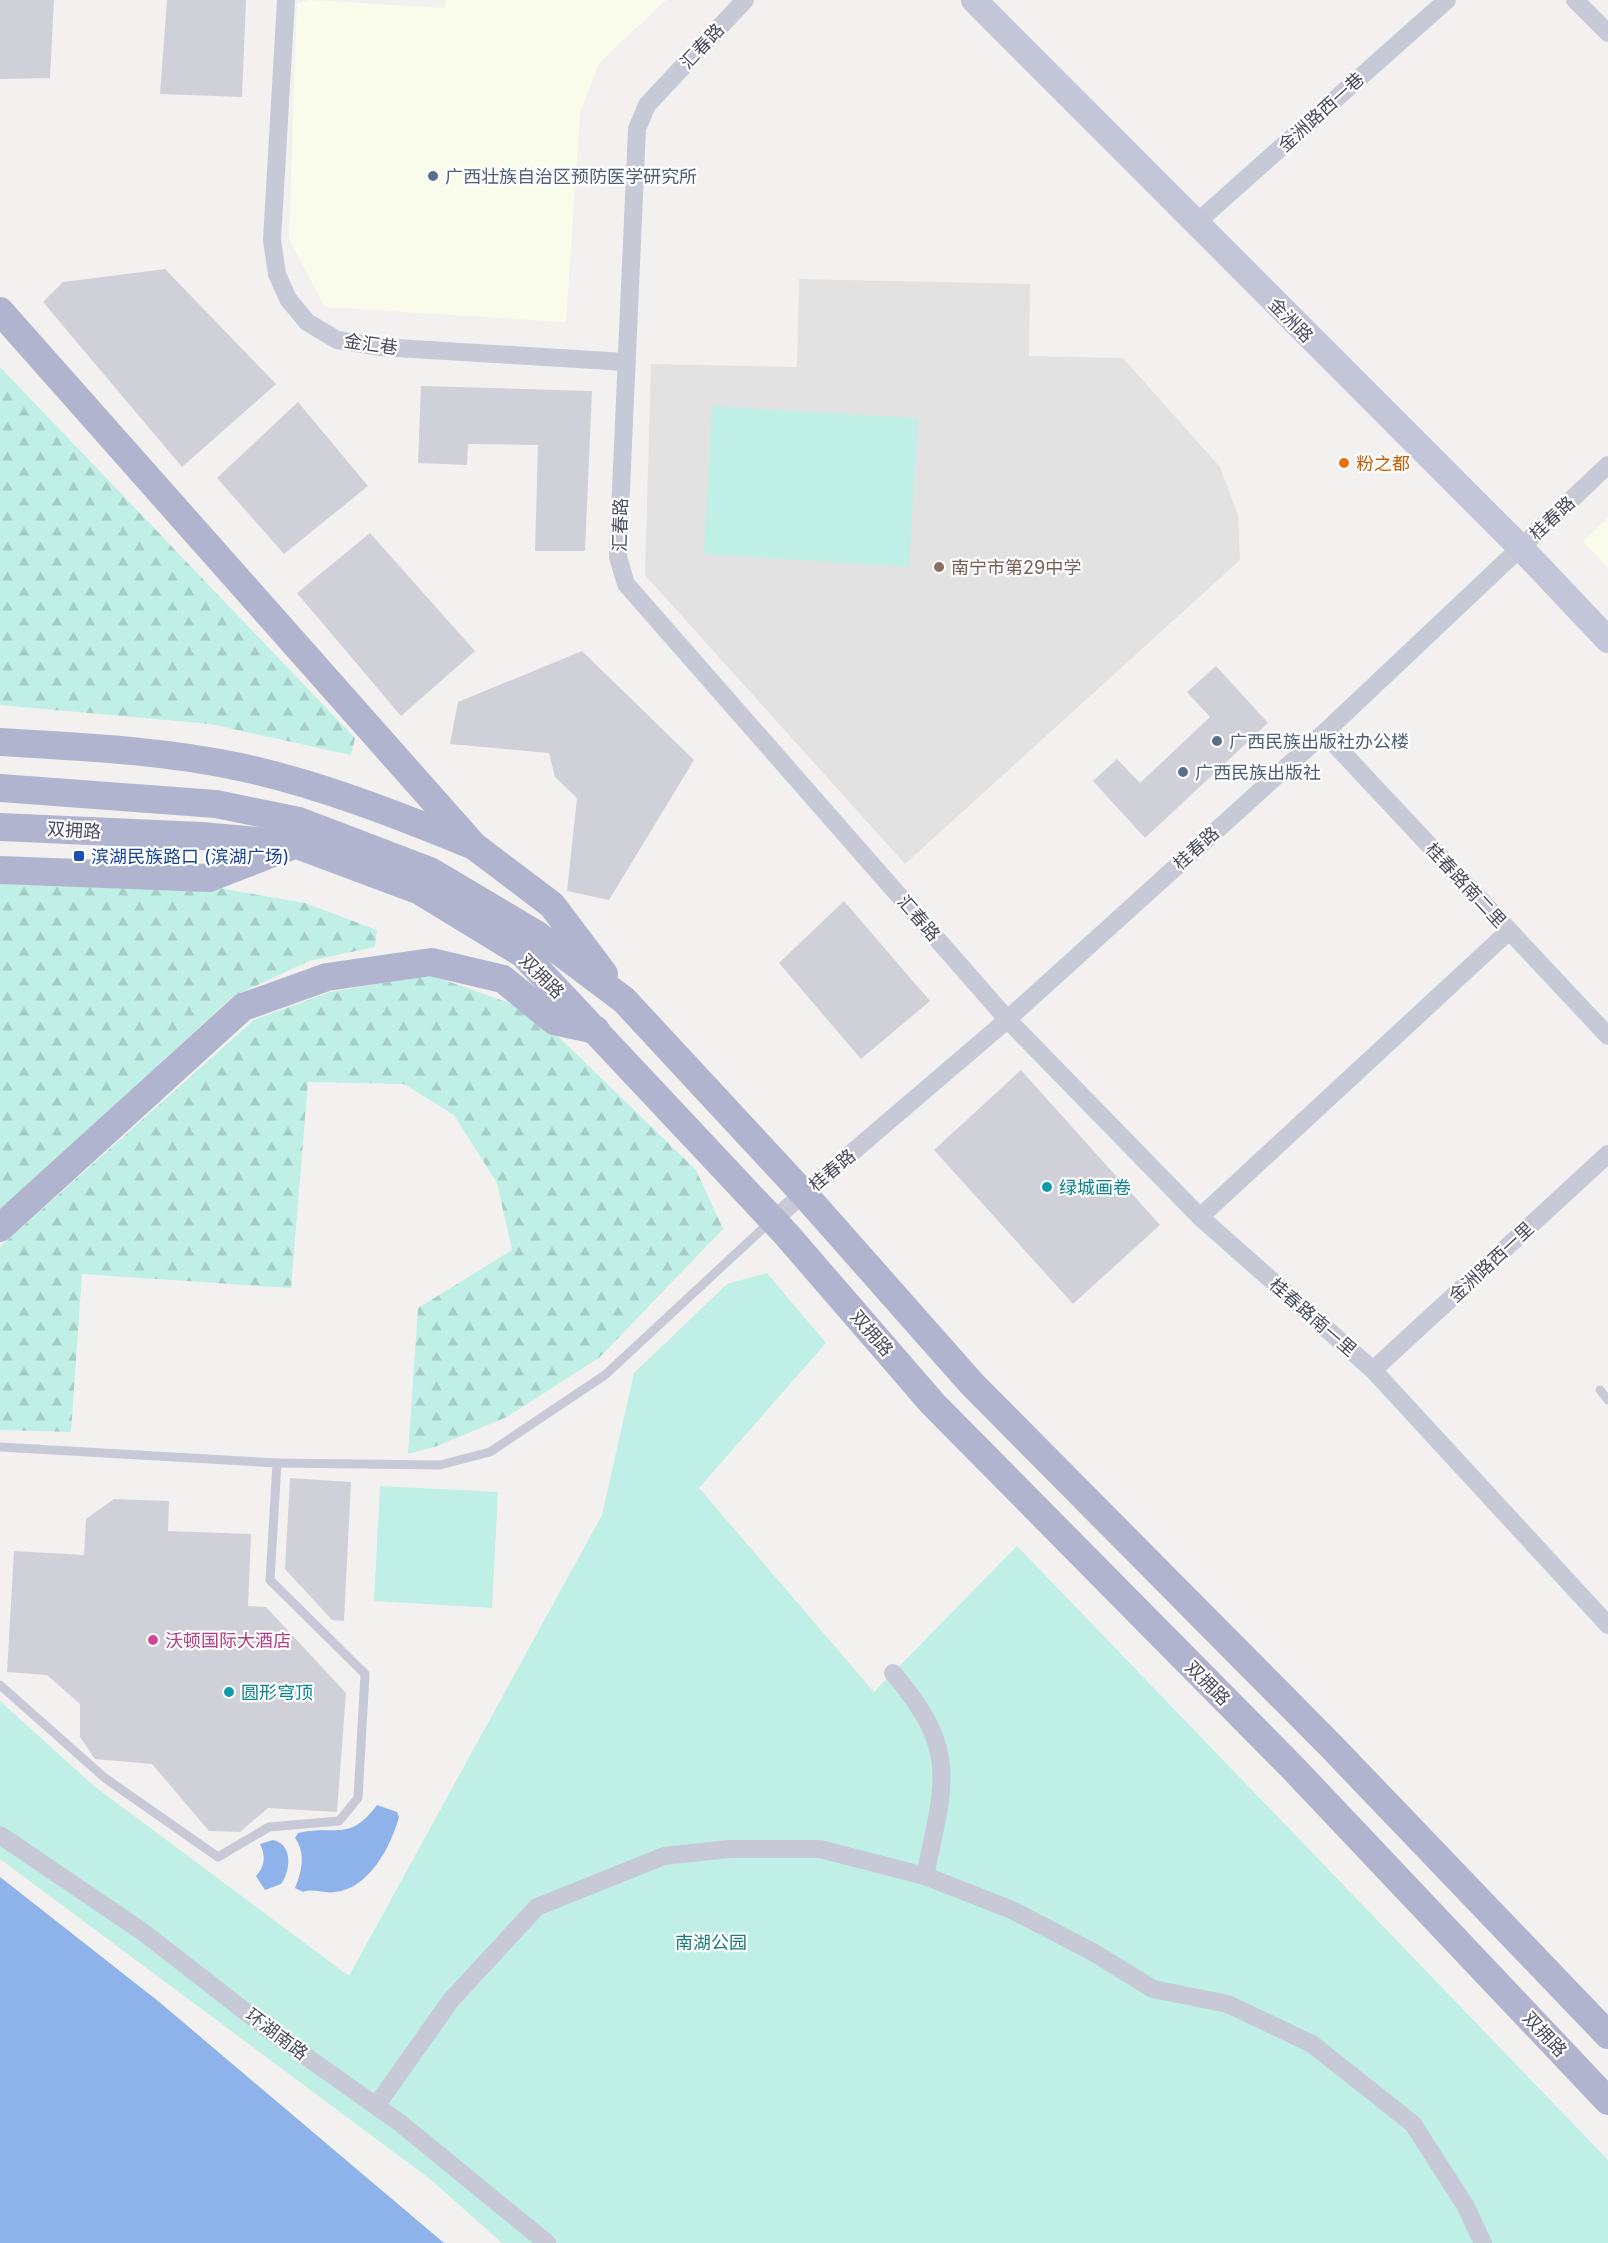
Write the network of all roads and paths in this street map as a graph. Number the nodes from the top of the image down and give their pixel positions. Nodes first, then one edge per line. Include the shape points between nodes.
1 (286, 0) edge
2 (745, 0) edge
3 (974, 0) edge
4 (1447, 0) edge
5 (1575, 0) edge
6 (1608, 33) edge
7 (1195, 224) junction
8 (0, 311) edge
9 (626, 362) junction
10 (1608, 465) edge
11 (1521, 548) junction
12 (1608, 640) edge
13 (1324, 733) junction
14 (0, 742) edge
15 (0, 788) edge
16 (0, 827) edge
17 (294, 844) junction
18 (474, 846) junction
19 (0, 870) edge
20 (1509, 931) junction
21 (624, 1000) junction
22 (1007, 1019) junction
23 (596, 1030) junction
24 (1608, 1036) edge
25 (1608, 1154) edge
26 (804, 1194) junction
27 (1200, 1217) junction
28 (773, 1220) junction
29 (0, 1228) edge
30 (1373, 1370) junction
31 (1600, 1390) dead end
32 (1608, 1400) edge
33 (0, 1448) edge
34 (277, 1463) junction
35 (1608, 1626) edge
36 (893, 1673) dead end
37 (0, 1685) edge
38 (0, 1834) edge
39 (925, 1876) junction
40 (1608, 2035) edge
41 (1608, 2101) edge
42 (376, 2106) junction
43 (547, 2243) edge
44 (1483, 2243) edge

1 - 9 street, 金汇巷 via 273,240 277,274 288,299 307,322 337,340 381,347
2 - 9 street, 汇春路 via 647,105 637,129
3 - 7 main road, 金洲路
4 - 7 street, 金洲路西一巷
5 - 6 street
7 - 11 main road, 金洲路
8 - 18 main road
9 - 22 street, 汇春路 via 618,557 626,584
10 - 11 street, 桂春路
11 - 12 main road, 金洲路
11 - 13 street, 桂春路
13 - 20 street, 桂春路南二里
13 - 22 street, 桂春路
14 - 18 main road via 144,751 241,767 364,802
15 - 21 main road, 双拥路 via 216,804 298,821 430,871 536,934
16 - 17 main road, 双拥路
17 - 19 main road via 209,878
17 - 23 main road, 双拥路 via 420,891 476,925 523,954
18 - 21 main road via 552,904
20 - 24 street, 桂春路南二里
20 - 27 street
21 - 26 main road, 双拥路
22 - 26 street, 桂春路
22 - 27 street, 桂春路南一里
23 - 28 main road, 双拥路
23 - 29 main road via 554,1022 503,979 431,962 327,977 243,1007
25 - 30 street, 金洲路西一里
26 - 28 street, 桂春路
26 - 40 main road, 双拥路 via 972,1384 1332,1747
27 - 30 street, 桂春路南一里
28 - 34 lane via 605,1375 490,1452 440,1465
28 - 41 main road, 双拥路 via 933,1404 1293,1768
30 - 35 street, 桂春路南一里
31 - 32 lane
33 - 34 lane
34 - 37 lane via 270,1580 365,1674 358,1798 339,1821 269,1827 218,1857 105,1778
36 - 39 street via 915,1698 930,1724 942,1764 942,1804
38 - 42 street, 环湖南路 via 143,1932 273,2033
39 - 42 street via 820,1849 729,1849 664,1856 537,1907 451,2001
39 - 44 street via 1012,1910 1153,1989 1228,2004 1312,2044 1413,2124 1465,2205
42 - 43 street, 环湖南路

